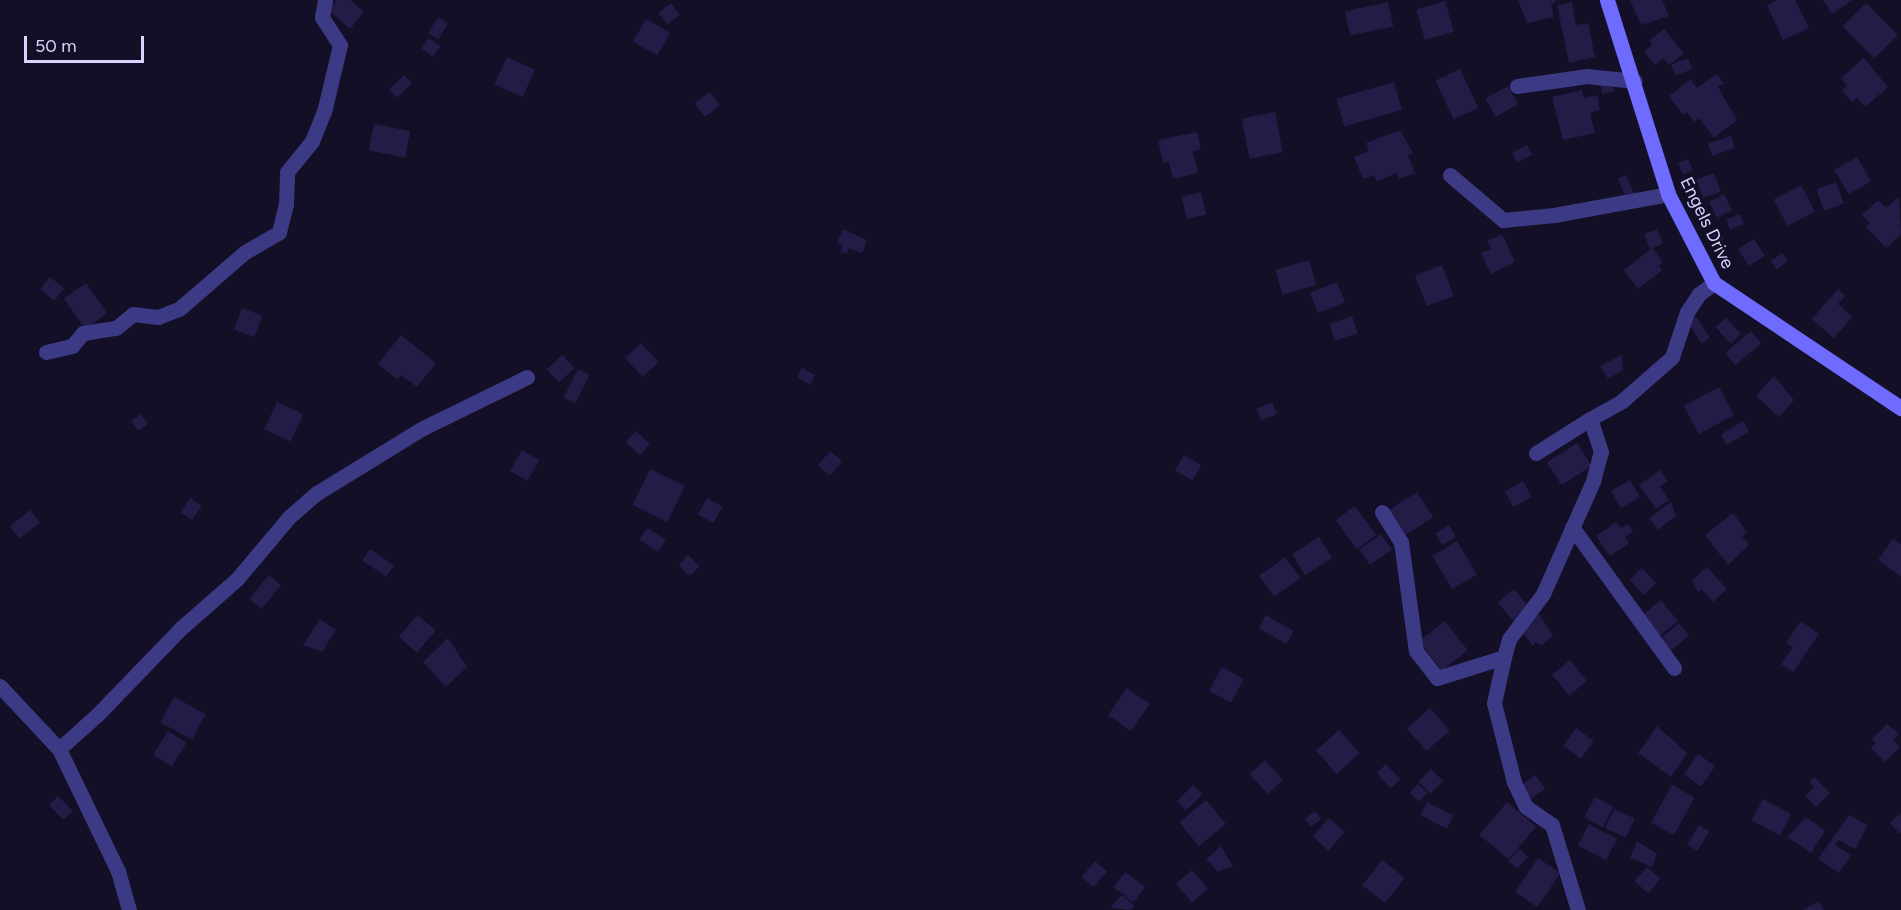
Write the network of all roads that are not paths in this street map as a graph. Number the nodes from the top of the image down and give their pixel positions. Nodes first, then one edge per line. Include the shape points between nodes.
1 (325, 0) edge
2 (1607, 0) edge
3 (1635, 81) junction
4 (1517, 86) dead end
5 (1450, 175) dead end
6 (1668, 194) junction
7 (1714, 283) junction
8 (46, 352) dead end
9 (527, 377) dead end
10 (1901, 408) edge
11 (1590, 419) junction
12 (1536, 453) dead end
13 (1382, 513) dead end
14 (1572, 527) junction
15 (1504, 657) junction
16 (1674, 668) dead end
17 (0, 686) edge
18 (59, 749) junction
19 (129, 910) edge
20 (1578, 910) edge

1 - 8 street via 322,17 340,45 324,112 312,141 287,172 286,204 279,232 245,252 179,309 158,317 133,314 116,328 83,333 72,346
2 - 3 street, Engels Drive
3 - 4 street via 1587,76
3 - 6 street, Engels Drive
5 - 6 street via 1503,220 1554,216
6 - 7 street, Engels Drive
7 - 10 street, Engels Drive
7 - 11 street via 1699,294 1686,312 1672,357 1622,401
9 - 18 street via 421,429 317,493 289,517 237,579 180,629 99,714
11 - 12 street
11 - 14 street via 1601,452
13 - 15 street via 1401,542 1416,651 1437,678
14 - 15 street via 1543,594 1509,639
14 - 16 street
15 - 20 street via 1494,703 1514,782 1526,807 1552,825
17 - 18 street
18 - 19 street via 118,871

